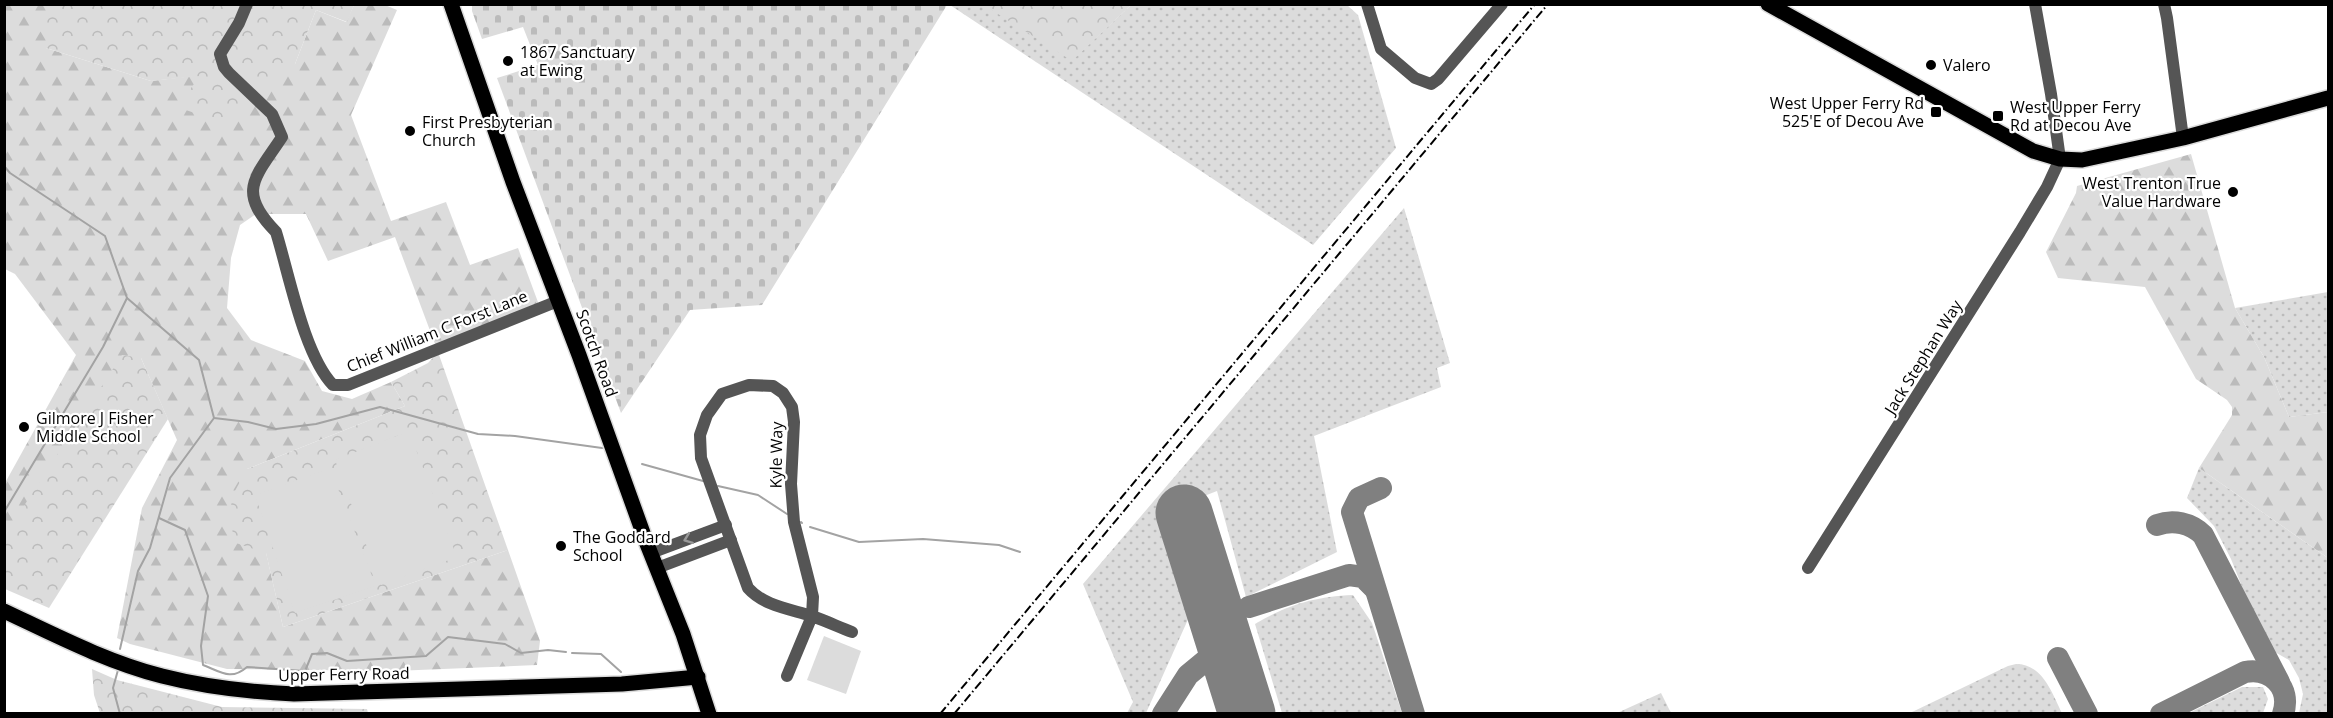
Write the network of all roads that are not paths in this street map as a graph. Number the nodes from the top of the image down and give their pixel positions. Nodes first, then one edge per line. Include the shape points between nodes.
1 (247, 4) edge
2 (451, 4) edge
3 (1367, 4) edge
4 (1502, 4) edge
5 (1768, 4) edge
6 (2035, 4) edge
7 (2164, 4) edge
8 (2328, 98) edge
9 (2183, 138) junction
10 (2060, 159) junction
11 (558, 301) junction
12 (726, 525) junction
13 (731, 540) junction
14 (654, 561) junction
15 (1808, 568) dead end
16 (4, 611) edge
17 (812, 616) junction
18 (852, 632) dead end
19 (787, 676) dead end
20 (698, 677) junction
21 (709, 714) edge

1 - 11 street, Chief William C Forst Lane via 220,54 224,67 272,114 282,137 253,182 252,200 276,232 309,340 322,374 333,385 348,385
2 - 11 main road, Scotch Road
3 - 4 street via 1381,49 1415,78 1431,84
5 - 10 main road via 2033,151
6 - 10 street
7 - 9 street
8 - 9 main road
9 - 10 main road via 2082,160
10 - 15 street, Jack Stephan Way via 2020,232
11 - 14 main road, Scotch Road
12 - 13 street, Kyle Way
12 -> 14 street
12 - 17 street, Kyle Way via 701,458 700,435 707,415 722,394 749,385 773,386 792,407 790,484 813,597
13 - 14 street
13 - 17 street, Kyle Way via 748,588 755,596
14 - 20 main road, Scotch Road
16 - 20 main road, Upper Ferry Road via 106,657 160,676 253,692 611,684
17 - 18 street, Kyle Way
17 - 19 street, Kyle Way
20 - 21 main road, Scotch Road

